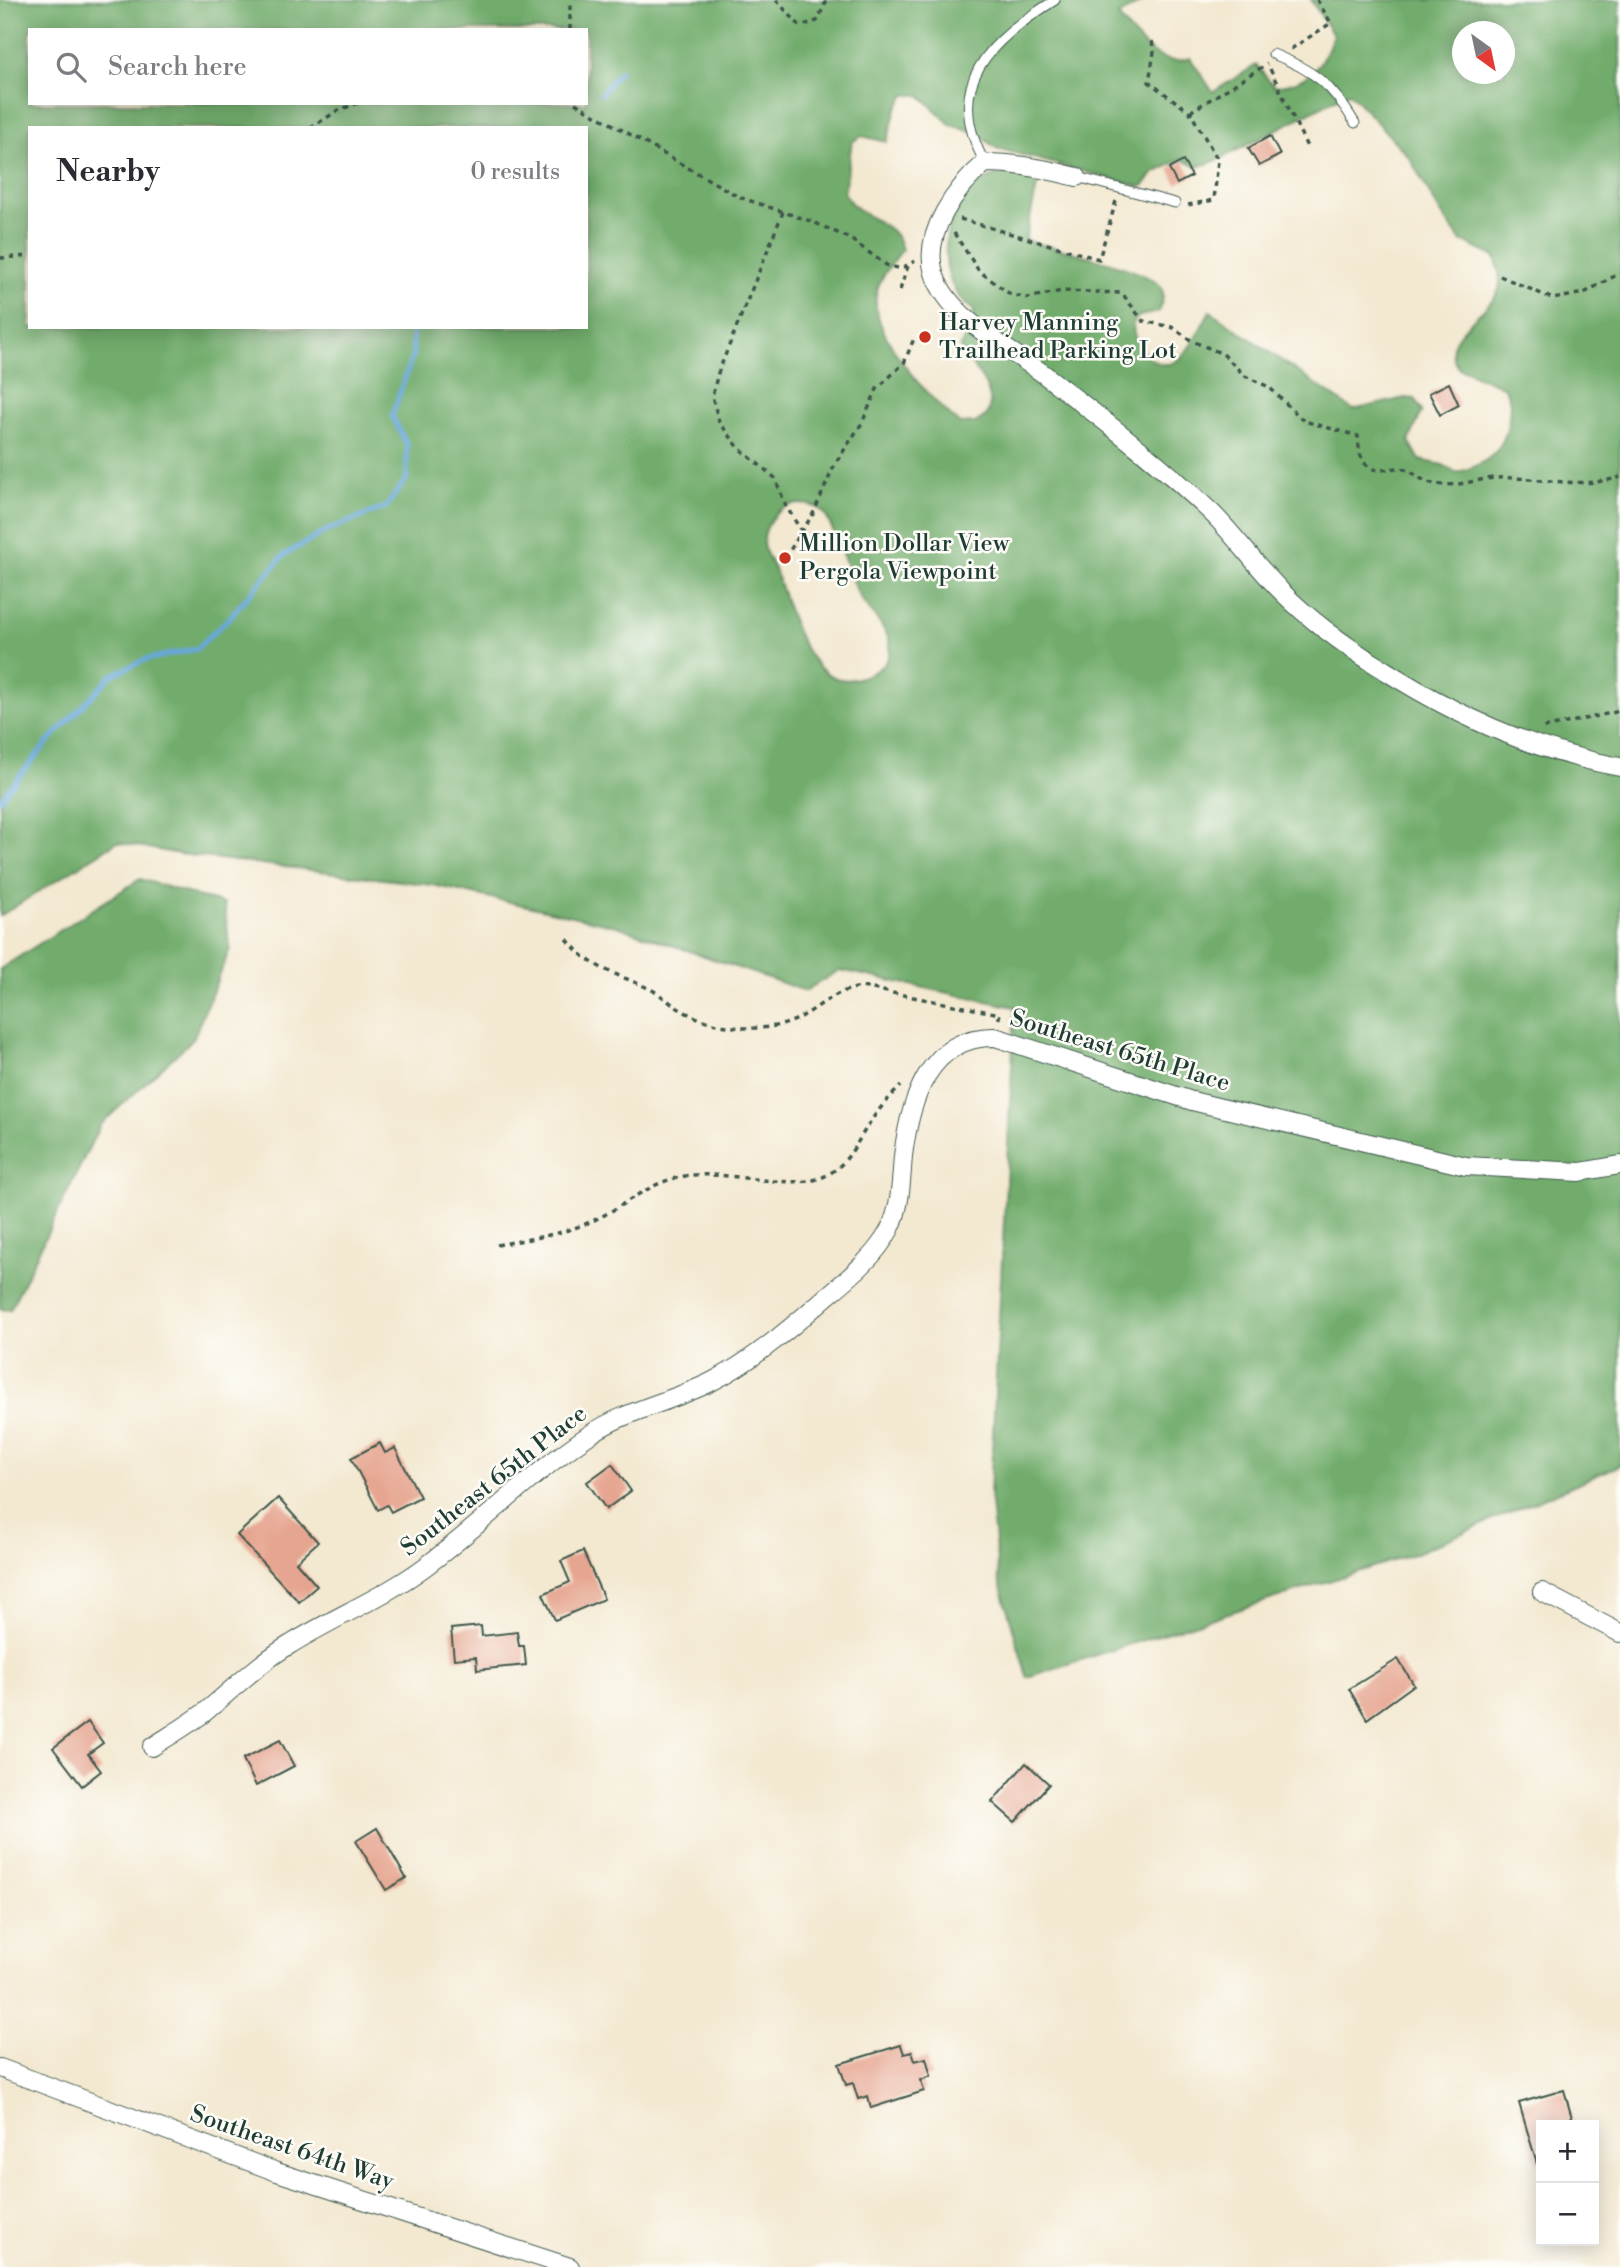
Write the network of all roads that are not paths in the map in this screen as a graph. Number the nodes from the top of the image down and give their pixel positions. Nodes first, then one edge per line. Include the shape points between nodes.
1 (1055, 0) edge
2 (1273, 54) dead end
3 (1355, 123) dead end
4 (985, 163) junction
5 (1077, 177) joint
6 (1175, 203) road end
7 (1620, 767) edge
8 (1620, 1165) edge
9 (1542, 1592) dead end
10 (1620, 1633) edge
11 (152, 1747) dead end
12 (0, 2068) edge
13 (570, 2267) edge

1 - 4 lane via 1008,33 977,74 967,117 972,140
2 - 3 lane via 1329,85
4 - 5 street via 1031,165
4 - 7 street via 958,190 935,241 933,270 961,313 1099,417 1193,496 1284,594 1339,640 1471,719 1560,753
5 - 6 lane
8 - 11 street, Southeast 65th Place via 1580,1172 1466,1166 1192,1101 995,1037 952,1046 927,1074 907,1132 890,1228 852,1275 746,1362 711,1382 589,1434 425,1566 353,1613 291,1643 202,1714
9 - 10 street
12 - 13 street, Southeast 64th Way via 277,2172

